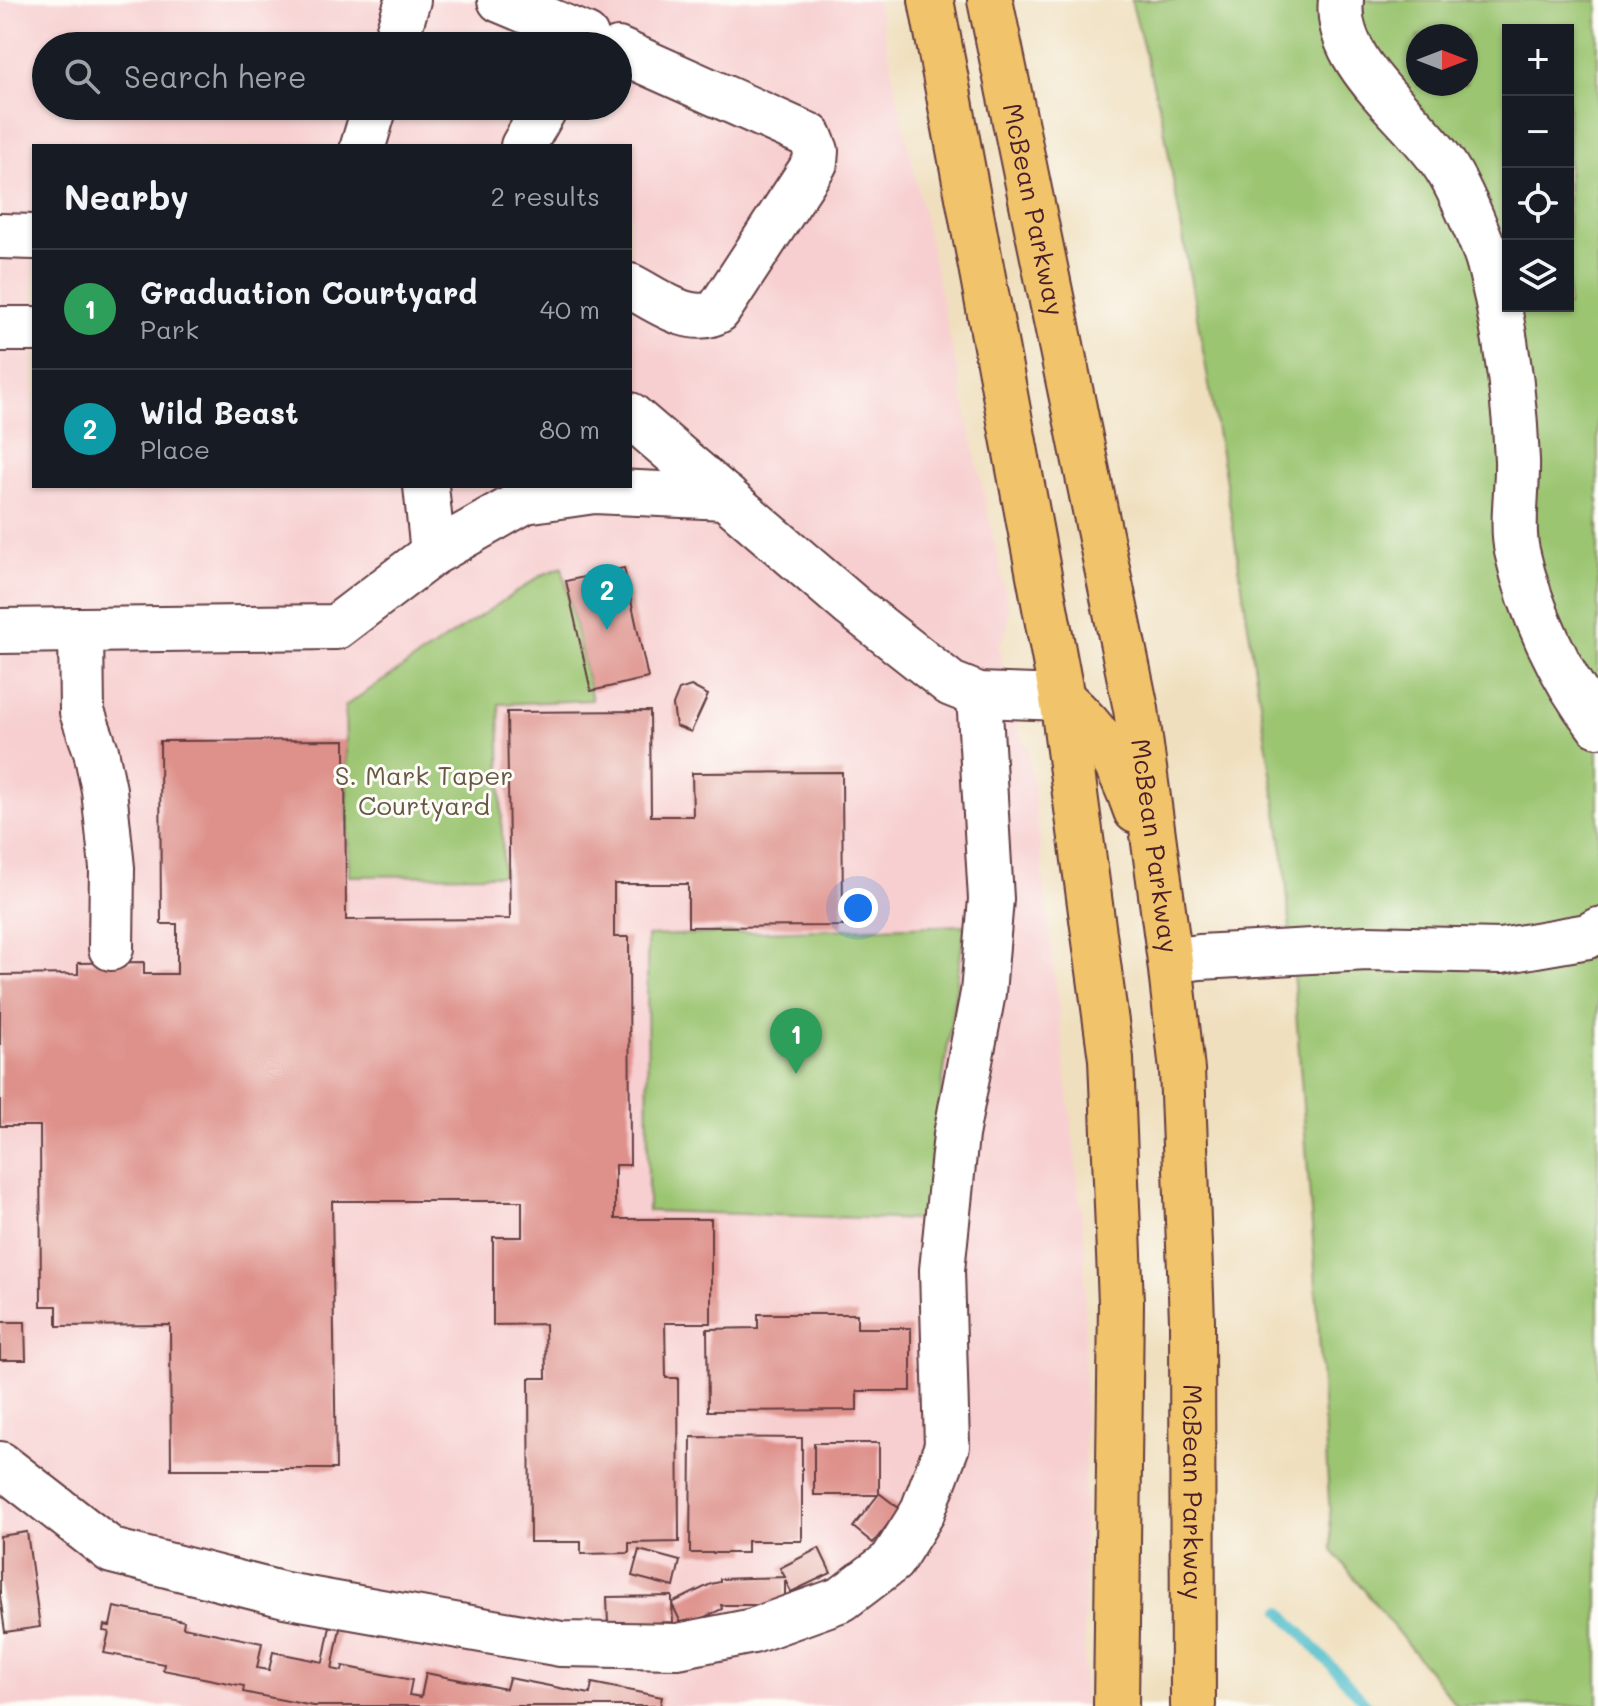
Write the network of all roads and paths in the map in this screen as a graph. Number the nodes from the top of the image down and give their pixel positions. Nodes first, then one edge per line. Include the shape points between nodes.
1 (408, 0) edge
2 (500, 0) edge
3 (931, 0) edge
4 (990, 0) edge
5 (1341, 0) edge
6 (398, 32) edge
7 (571, 32) edge
8 (632, 59) edge
9 (371, 120) edge
10 (538, 120) edge
11 (364, 144) edge
12 (524, 144) edge
13 (0, 236) edge
14 (32, 237) edge
15 (632, 287) edge
16 (0, 329) edge
17 (32, 329) edge
18 (632, 417) edge
19 (426, 488) edge
20 (726, 497) junction
21 (433, 553) junction
22 (81, 630) junction
23 (0, 631) edge
24 (979, 695) junction
25 (1062, 698) junction
26 (1598, 725) edge
27 (1159, 882) junction
28 (1598, 930) edge
29 (111, 948) dead end
30 (1170, 961) junction
31 (0, 1464) edge
32 (1116, 1706) edge
33 (1193, 1706) edge

1 - 6 lane
2 - 7 lane
3 - 25 main road
4 - 27 main road, McBean Parkway via 1136,709
5 - 26 lane via 1339,13 1362,72 1414,125 1448,170 1487,254 1507,347 1517,460 1516,548 1545,638
8 - 15 lane via 810,136 816,151 815,163 718,311 691,317
9 - 11 lane
10 - 12 lane
13 - 14 lane
16 - 17 lane
18 - 20 lane
19 - 21 lane
20 - 21 lane via 594,491 525,501
20 - 24 lane via 951,684
21 - 22 lane via 336,627
22 - 23 lane
22 - 29 lane via 82,712 104,790 112,868
24 - 25 lane
24 - 31 lane via 991,899 983,993 956,1135 942,1270 947,1446 922,1513 892,1561 842,1599 753,1631 678,1646 561,1644 285,1595 112,1551
25 - 27 main road via 1094,727 1124,776
25 - 32 main road via 1111,1059 1121,1303
27 - 30 main road, McBean Parkway
28 - 30 lane via 1501,951 1367,948
30 - 33 main road, McBean Parkway via 1182,1070 1192,1320

